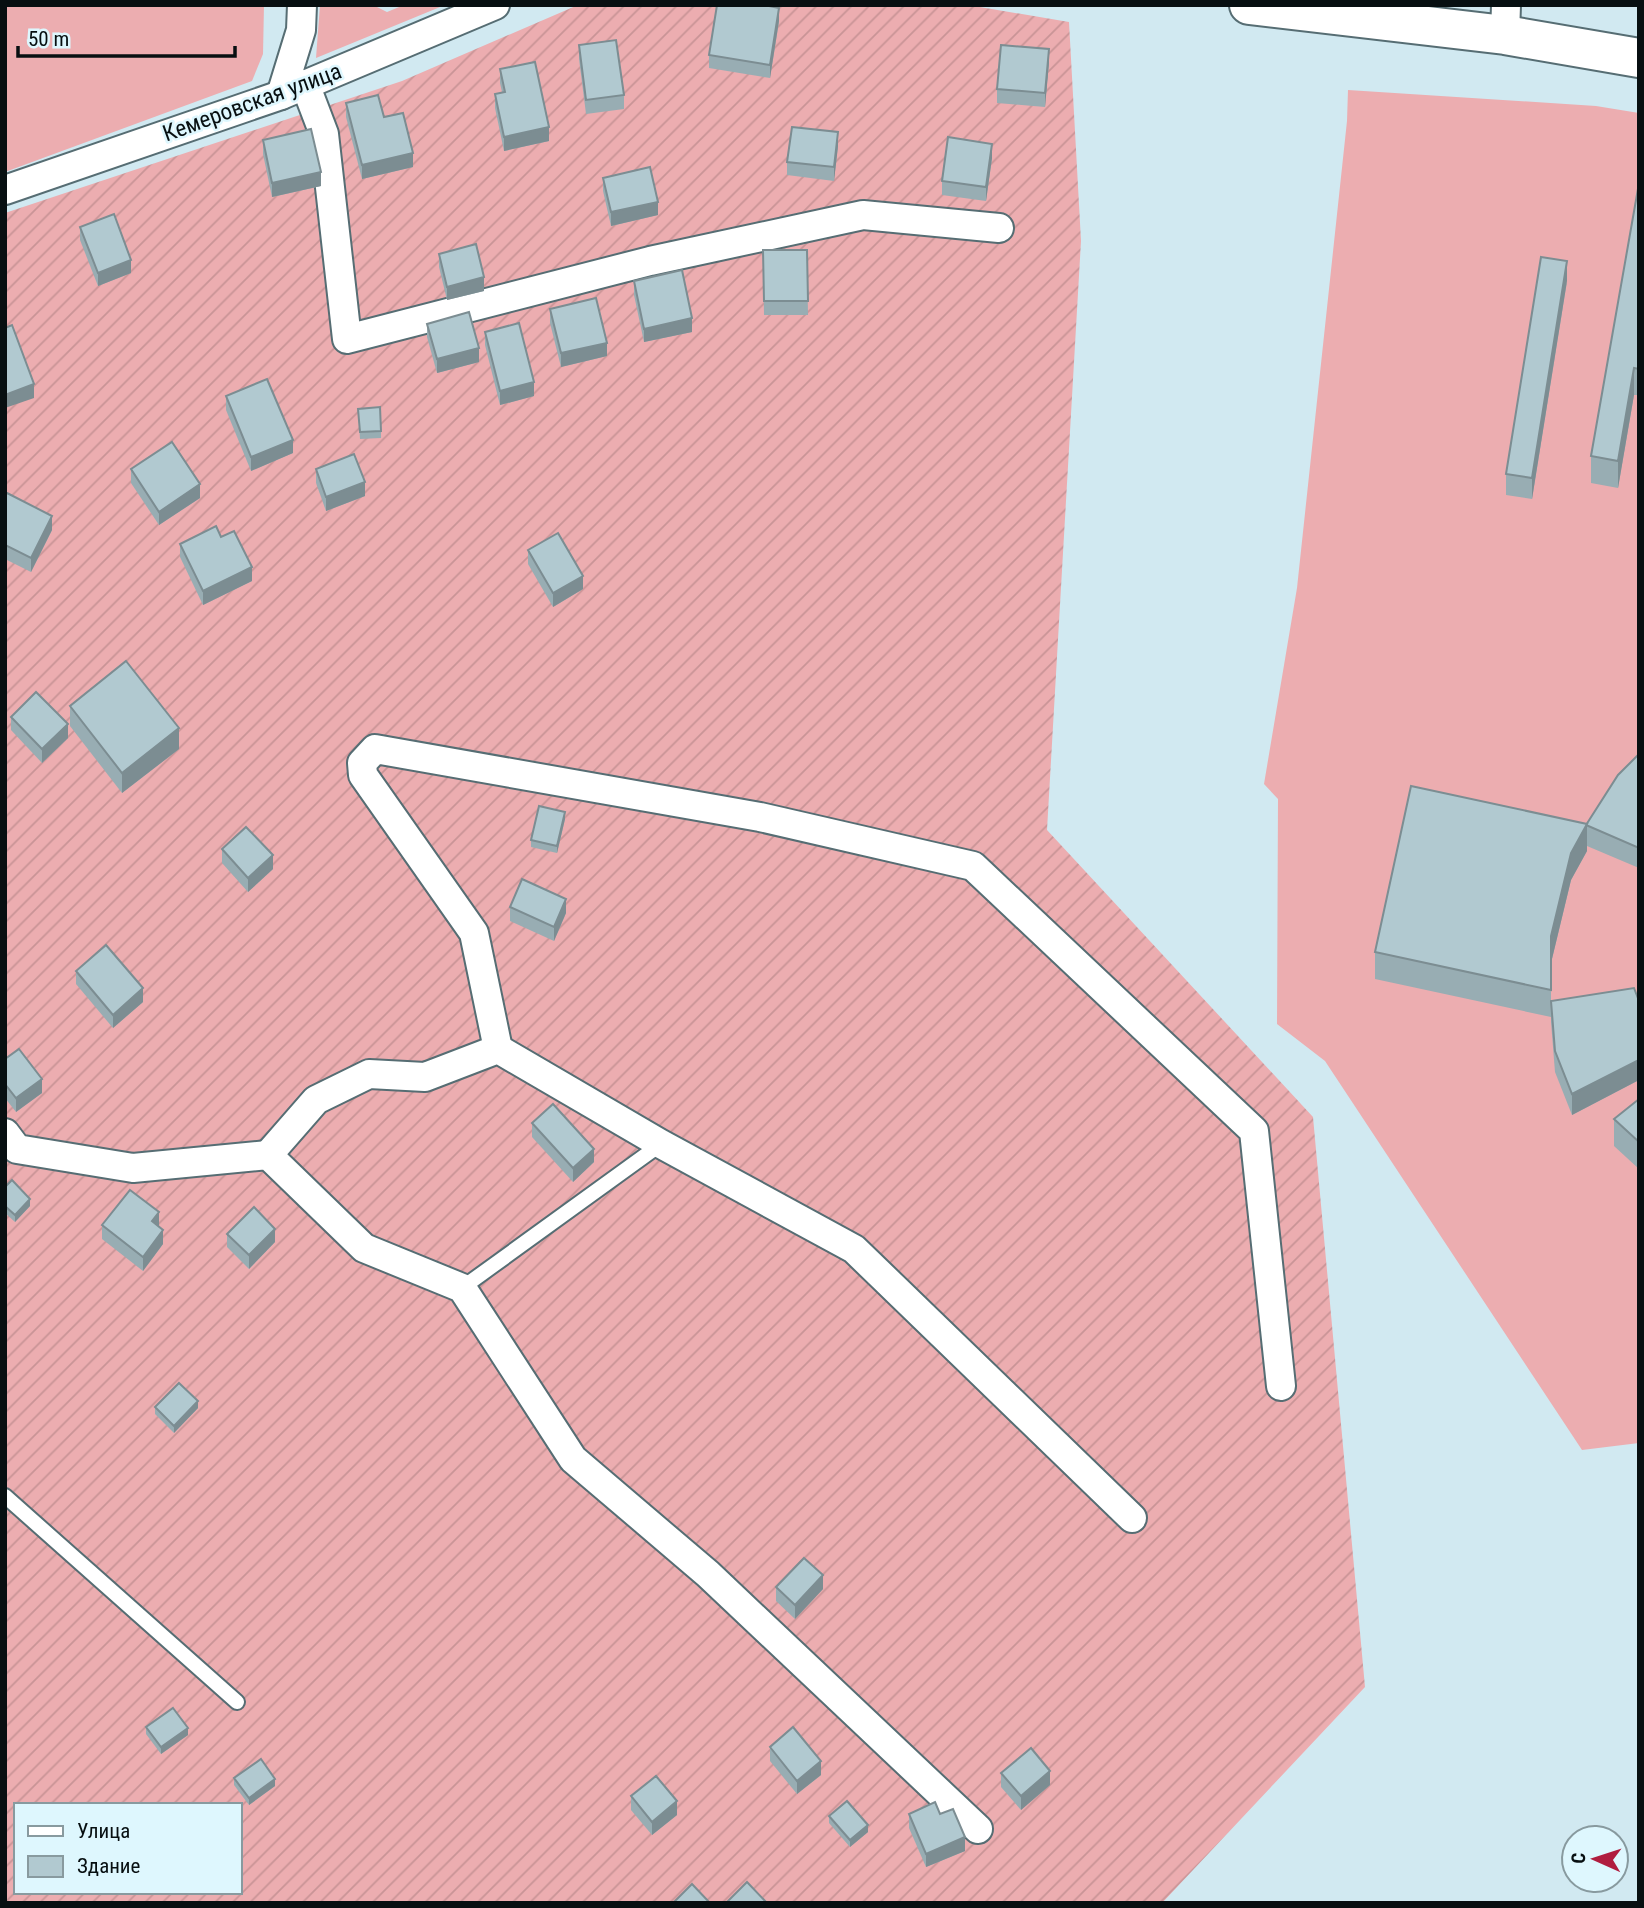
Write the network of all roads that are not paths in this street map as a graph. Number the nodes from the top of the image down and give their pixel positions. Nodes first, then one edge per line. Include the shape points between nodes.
1 (302, 5) edge
2 (495, 5) edge
3 (1249, 5) edge
4 (1505, 20) edge
5 (1639, 58) edge
6 (293, 90) junction
7 (5, 190) edge
8 (999, 228) dead end
9 (498, 1049) junction
10 (661, 1144) junction
11 (9, 1147) edge
12 (268, 1154) junction
13 (462, 1288) junction
14 (1281, 1387) dead end
15 (5, 1496) edge
16 (1132, 1518) dead end
17 (237, 1702) dead end
18 (978, 1829) dead end

1 - 6 street
2 - 6 street, Кемеровская улица
3 - 4 main road
4 - 5 main road
6 - 7 street, Кемеровская улица
6 - 8 street via 324,134 347,339 650,261 863,215
9 - 10 street
9 - 12 street via 425,1077 369,1074 316,1100
9 - 14 street via 474,933 363,775 362,763 375,749 760,817 973,866 1254,1131
10 - 13 lane
10 - 16 street via 854,1248
11 - 12 street via 133,1168
12 - 13 street via 364,1248
13 - 18 street via 573,1459 708,1574
15 - 17 lane

